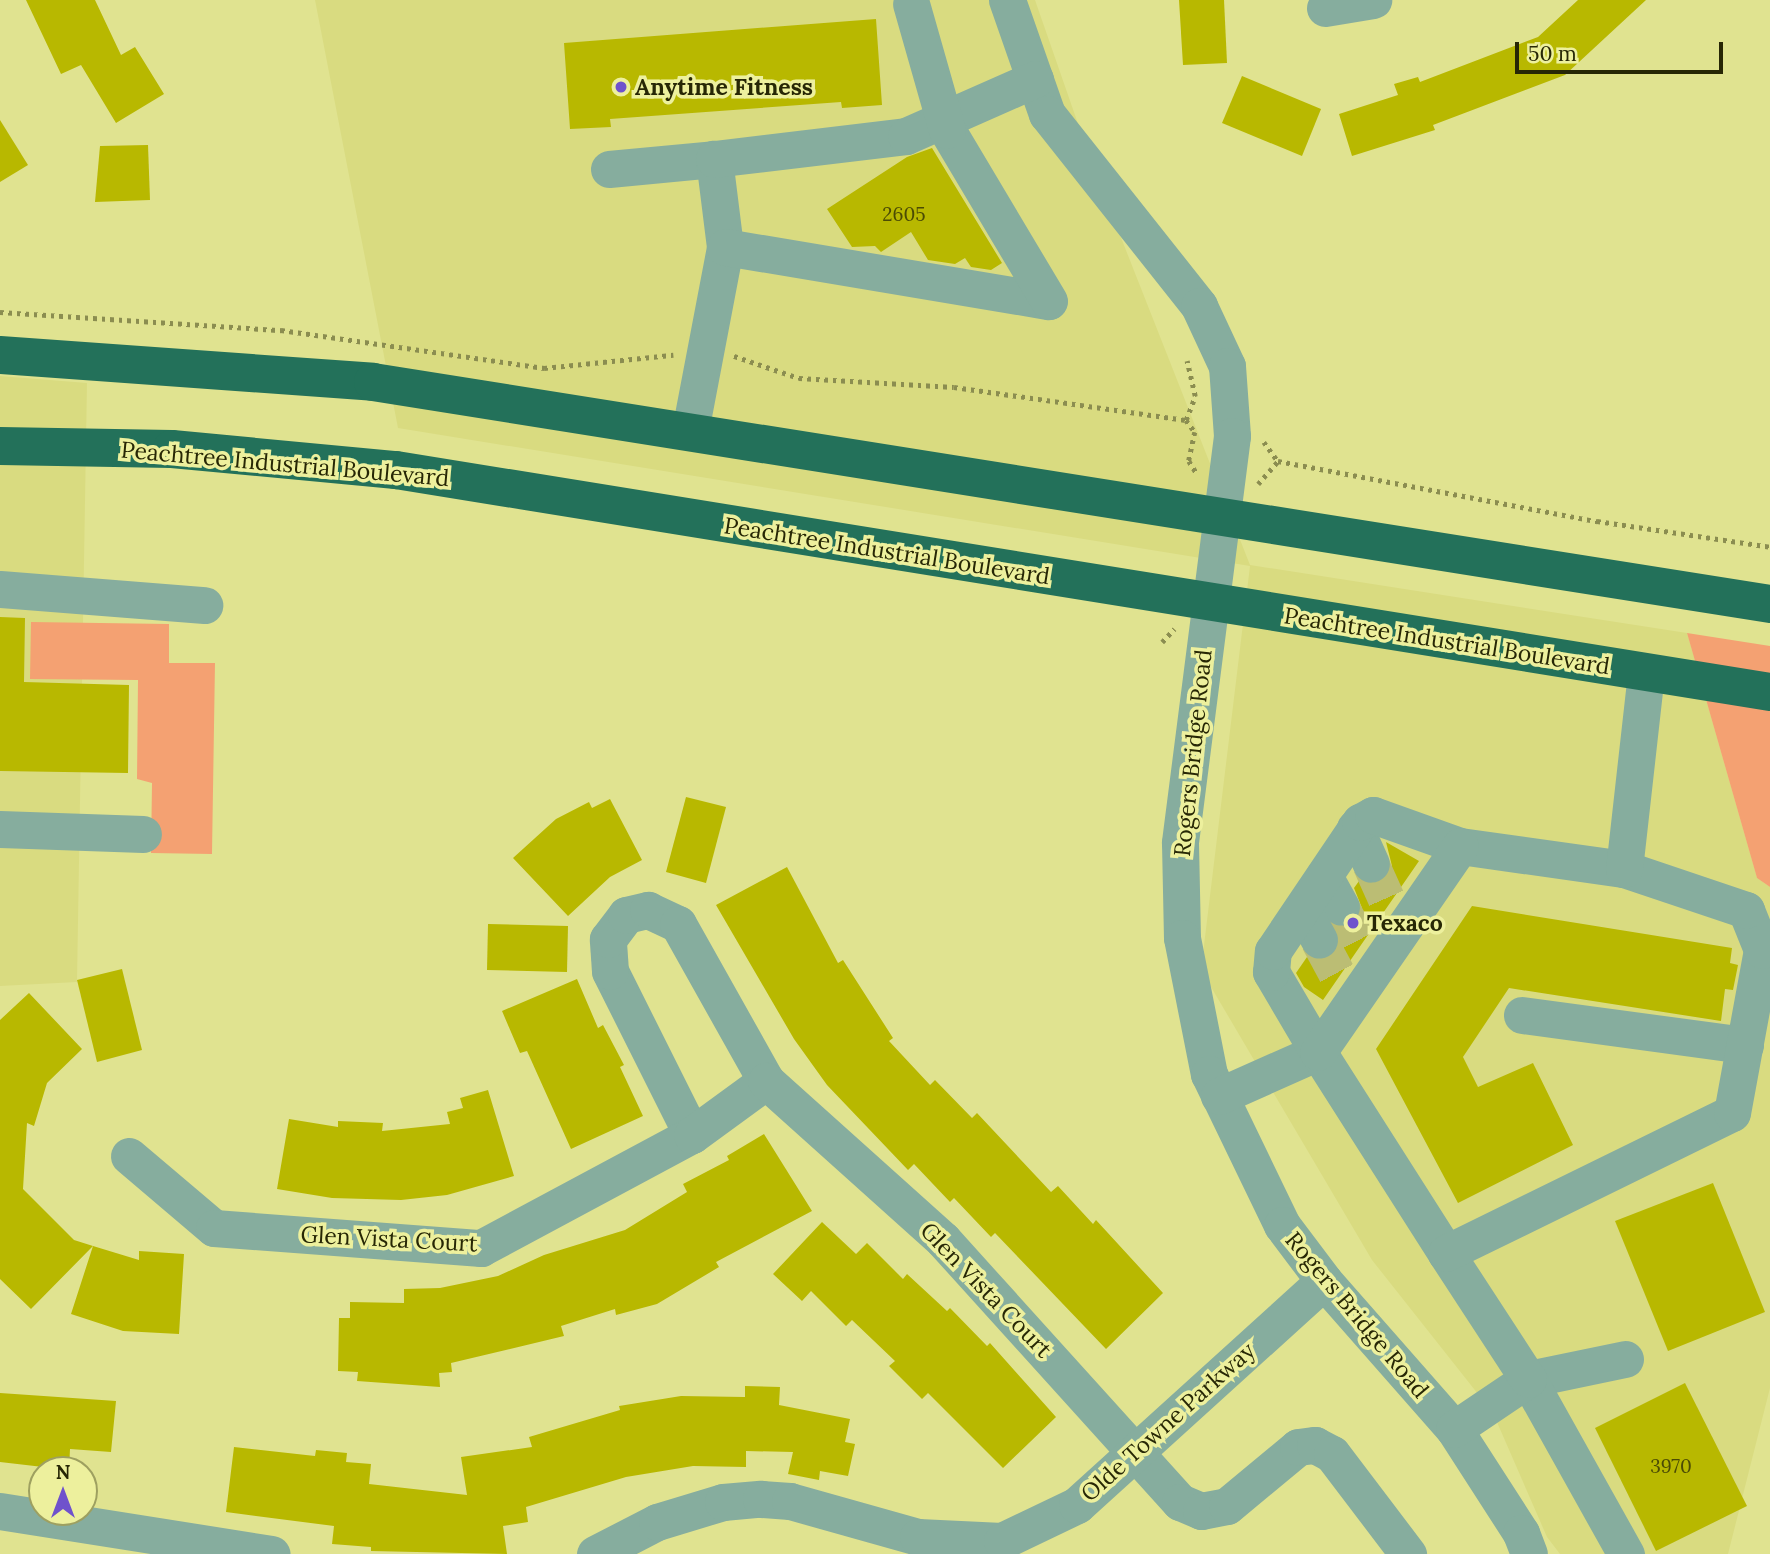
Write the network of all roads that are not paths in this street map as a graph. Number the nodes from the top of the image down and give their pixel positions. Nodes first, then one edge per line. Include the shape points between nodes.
1 (1007, 0) edge
2 (1373, 0) edge
3 (911, 4) dead end
4 (1325, 8) dead end
5 (1035, 79) junction
6 (944, 122) junction
7 (714, 159) junction
8 (609, 169) dead end
9 (725, 247) junction
10 (0, 355) edge
11 (690, 431) junction
12 (0, 446) edge
13 (78, 447) junction
14 (0, 465) edge
15 (1220, 518) junction
16 (0, 589) edge
17 (1212, 604) junction
18 (1770, 604) edge
19 (204, 605) dead end
20 (1646, 673) junction
21 (1770, 692) edge
22 (1355, 828) junction
23 (0, 829) edge
24 (143, 834) dead end
25 (1460, 846) junction
26 (1371, 864) tunnel mouth
27 (1624, 869) junction
28 (1522, 1016) dead end
29 (1745, 1045) junction
30 (1318, 1052) junction
31 (766, 1081) junction
32 (1219, 1096) junction
33 (692, 1135) junction
34 (129, 1156) dead end
35 (1446, 1253) junction
36 (1324, 1281) junction
37 (1625, 1359) dead end
38 (1528, 1379) junction
39 (1454, 1429) junction
40 (1136, 1450) junction
41 (0, 1511) edge
42 (272, 1554) edge
43 (595, 1554) edge
44 (1408, 1554) edge
45 (1529, 1554) edge
46 (1626, 1554) edge

1 - 5 street, Rogers Bridge Road
2 - 4 street
3 - 6 street
5 - 6 street
5 - 15 street, Rogers Bridge Road via 1047,114 1199,306 1227,366 1231,436
6 - 7 street via 906,136
6 - 9 street via 1049,301
7 - 8 street
7 - 9 street
9 - 11 street
10 - 11 highway via 284,372
11 - 15 highway
12 - 13 highway, Peachtree Industrial Boulevard
13 - 14 street
13 - 17 highway, Peachtree Industrial Boulevard via 172,449 396,470
15 - 17 street, Rogers Bridge Road
15 - 18 highway
16 - 19 street
17 - 20 highway, Peachtree Industrial Boulevard
17 - 32 street, Rogers Bridge Road via 1183,818 1181,883 1182,938 1209,1074
20 - 21 highway, Peachtree Industrial Boulevard
20 - 27 street
22 - 25 street via 1373,815
22 - 26 street
22 - 30 street via 1332,892 1310,924 1273,951 1271,972
23 - 24 street
25 - 27 street
25 - 30 street via 1395,918 1368,957 1346,990
27 - 29 street via 1746,911 1762,950
28 - 29 street
29 - 35 street via 1732,1113
30 - 32 street
30 - 35 street
31 - 33 street, Glen Vista Court
31 - 33 street, Glen Vista Court via 678,924 648,911 626,915 608,939 610,971
31 - 40 street, Glen Vista Court via 943,1240
32 - 36 street, Rogers Bridge Road via 1282,1225
33 - 34 street, Glen Vista Court via 481,1248 214,1228
35 - 38 street
36 - 39 street, Rogers Bridge Road
36 - 40 street, Olde Towne Parkway
37 - 38 street
38 - 39 street
38 - 46 street via 1610,1517
39 - 45 street, Rogers Bridge Road via 1521,1533
40 - 43 street, Olde Towne Parkway via 1077,1504 1002,1541 918,1537 790,1501 761,1499 723,1502 657,1522
40 - 44 street, Glen Vista Court via 1180,1502 1201,1511 1227,1506 1298,1447 1315,1445 1332,1454
41 - 42 street

